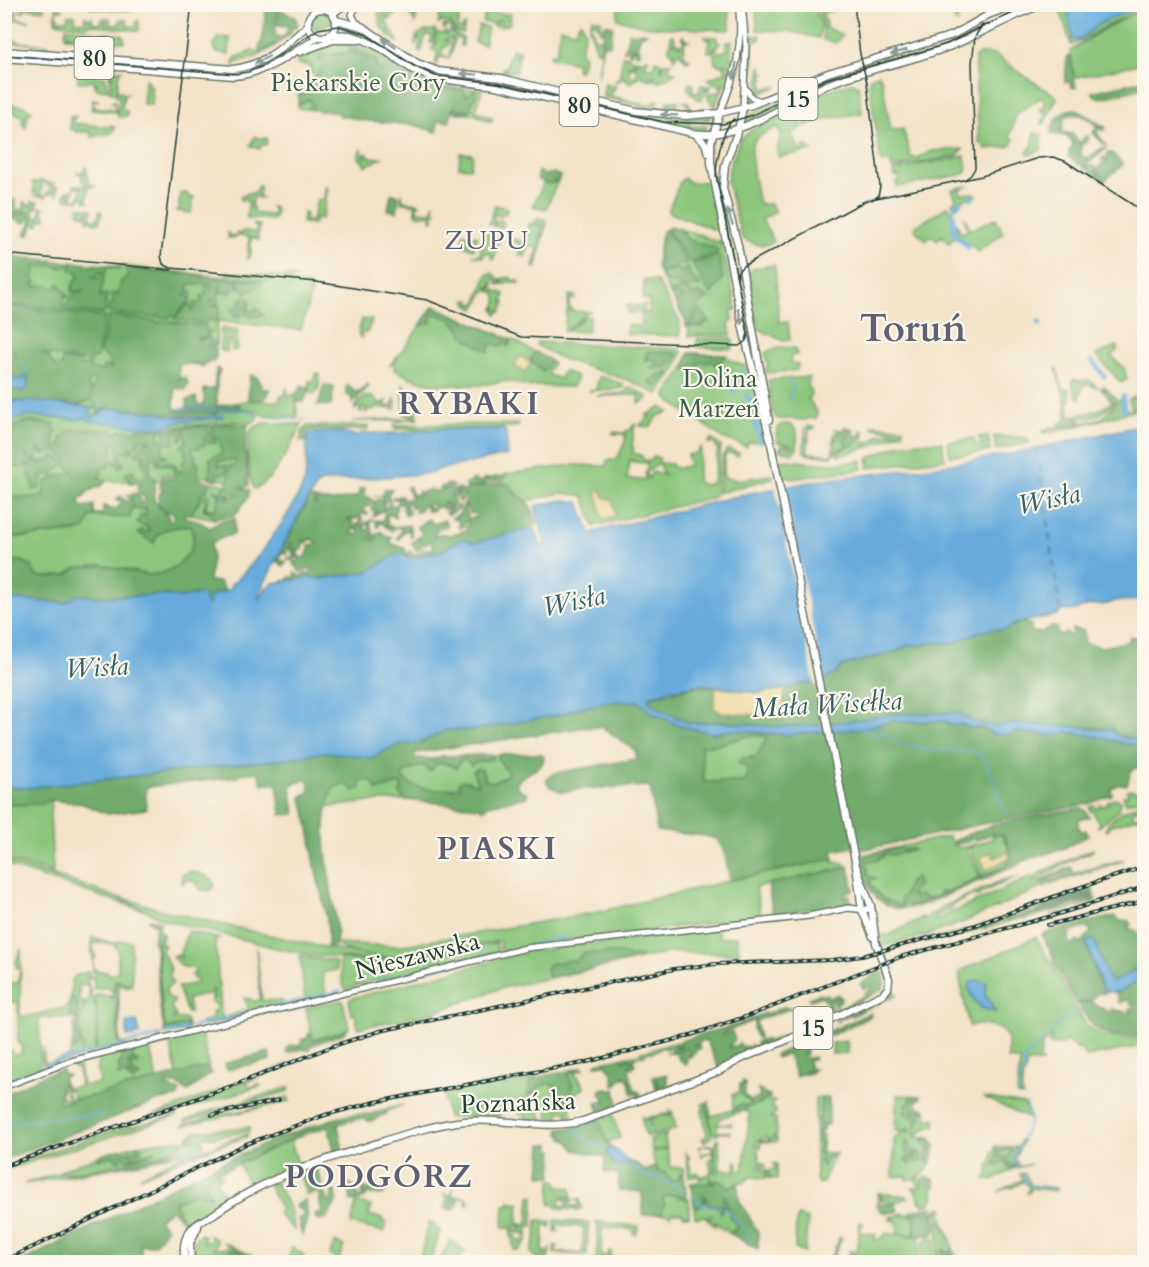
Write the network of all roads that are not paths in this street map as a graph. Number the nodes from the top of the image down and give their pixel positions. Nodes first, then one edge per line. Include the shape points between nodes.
1 (336, 4) edge
2 (347, 4) edge
3 (359, 4) edge
4 (740, 4) edge
5 (1017, 4) edge
6 (1044, 4) edge
7 (332, 15) junction
8 (308, 25) junction
9 (363, 27) junction
10 (332, 33) junction
11 (318, 36) junction
12 (366, 41) junction
13 (4, 51) edge
14 (292, 54) junction
15 (4, 57) edge
16 (745, 86) junction
17 (763, 101) junction
18 (743, 108) junction
19 (732, 111) junction
20 (720, 113) junction
21 (741, 118) junction
22 (715, 126) junction
23 (738, 130) junction
24 (693, 133) junction
25 (723, 133) junction
26 (712, 134) junction
27 (710, 159) junction
28 (771, 442) junction
29 (856, 866) junction
30 (860, 902) junction
31 (870, 904) junction
32 (848, 908) junction
33 (862, 910) junction
34 (876, 943) junction
35 (4, 1087) edge
36 (205, 1220) junction
37 (185, 1263) edge
38 (191, 1263) edge

1 - 7 main road
2 - 7 main road
3 - 9 main road via 352,15
4 - 16 main road via 746,28
4 -> 20 main road via 736,65
5 -> 17 main road, 15 via 944,38 814,78
6 - 23 main road, 15 via 956,44 818,89
7 - 8 main road, 80 via 322,9 313,12
7 - 9 main road, 80
7 - 10 main road via 336,26
8 - 11 main road
8 -> 13 main road, 80 via 267,58 232,69
20 -> 9 main road, 80 via 648,113 501,78 438,71 417,63
10 - 11 main road, 80
10 - 12 main road, 80
11 - 14 main road, 80
12 - 14 main road via 333,40
12 - 24 main road, 80 via 433,78 496,86
14 - 15 main road, 80 via 266,69 226,77
16 - 17 main road via 752,98
16 - 18 main road
17 - 18 main road, 15
18 - 19 main road, 15
18 - 21 main road
19 - 20 main road, 15
19 - 21 main road
20 - 22 main road
21 - 23 main road
22 - 25 main road
22 - 26 main road
23 - 25 main road, 80
28 -> 23 main road, 15 via 738,245 723,188 725,165
24 - 26 main road, 80
24 - 27 main road via 705,143
25 - 26 main road, 80
26 - 27 main road, 15
27 -> 28 main road, 15 via 743,329
28 - 29 main road, 15
29 - 30 main road, 15
29 - 31 main road, 15
30 - 31 main road
30 - 32 main road, Nieszawska
30 - 33 main road, 15
31 - 33 main road via 869,909
31 - 34 main road, 15
32 - 33 main road, Nieszawska
32 - 35 main road, Nieszawska via 809,916 525,948 70,1062
33 - 34 main road, 15
34 - 36 main road, Poznańska / 15 via 889,979 883,994 728,1067 587,1120 564,1125 476,1120 436,1126 374,1144 283,1174
36 - 37 main road, Poznańska / 15 via 193,1227 186,1238
36 - 38 main road, Poznańska / 15 via 191,1240

